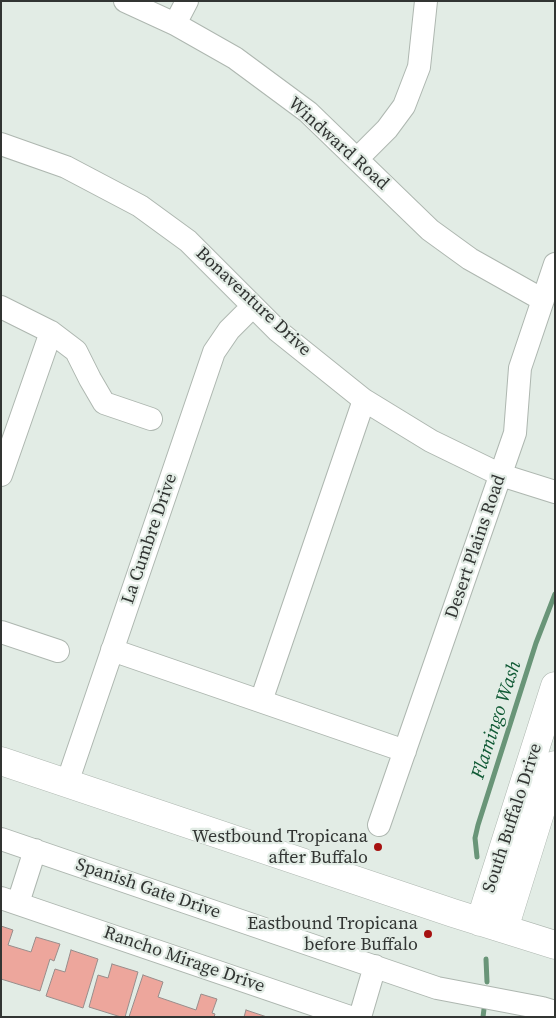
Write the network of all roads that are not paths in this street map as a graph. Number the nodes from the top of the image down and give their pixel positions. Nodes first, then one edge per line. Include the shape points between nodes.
1 (125, 1) edge
2 (187, 1) edge
3 (426, 1) edge
4 (175, 24) junction
5 (1, 144) edge
6 (357, 159) junction
7 (555, 264) edge
8 (542, 300) junction
9 (253, 306) junction
10 (1, 307) edge
11 (50, 332) junction
12 (364, 400) junction
13 (151, 419) dead end
14 (1, 475) edge
15 (501, 475) junction
16 (555, 492) edge
17 (1, 632) edge
18 (112, 650) junction
19 (58, 651) dead end
20 (555, 686) edge
21 (261, 701) junction
22 (405, 751) junction
23 (1, 761) edge
24 (555, 765) edge
25 (67, 783) junction
26 (379, 825) dead end
27 (1, 839) edge
28 (35, 850) junction
29 (9, 901) edge
30 (492, 925) junction
31 (555, 945) edge
32 (375, 966) junction
33 (555, 1012) edge
34 (350, 1017) edge
35 (360, 1017) edge

1 - 4 street, Windward Road
2 - 4 street
3 - 6 street via 419,67 404,106 387,129
4 - 6 street, Windward Road via 242,63 308,112
5 - 9 street, Bonaventure Drive via 66,167 140,206 188,242
6 - 8 street, Windward Road via 430,230 470,259
7 - 8 street, Desert Plains Road
8 - 15 street, Desert Plains Road via 520,368 515,433
9 - 12 street, Bonaventure Drive via 278,331
9 - 18 street, La Cumbre Drive via 229,330 214,352
10 - 11 street
11 - 13 street via 76,351 104,402
11 - 14 street
12 - 15 street, Bonaventure Drive via 431,441
12 - 21 street
15 - 16 street, Bonaventure Drive
15 - 22 street, Desert Plains Road
17 - 19 street
18 - 21 street
18 - 25 street, La Cumbre Drive
20 - 30 main road, South Buffalo Drive
21 - 22 street
22 - 26 street, Desert Plains Road
23 - 25 main road
24 - 30 main road, South Buffalo Drive
25 - 30 main road
27 - 28 street, Spanish Gate Drive
28 - 29 street, Rancho Mirage Drive
28 - 32 street, Spanish Gate Drive
29 - 34 street, Rancho Mirage Drive
30 - 31 main road
32 - 33 street, Spanish Gate Drive via 437,988
32 - 35 street

